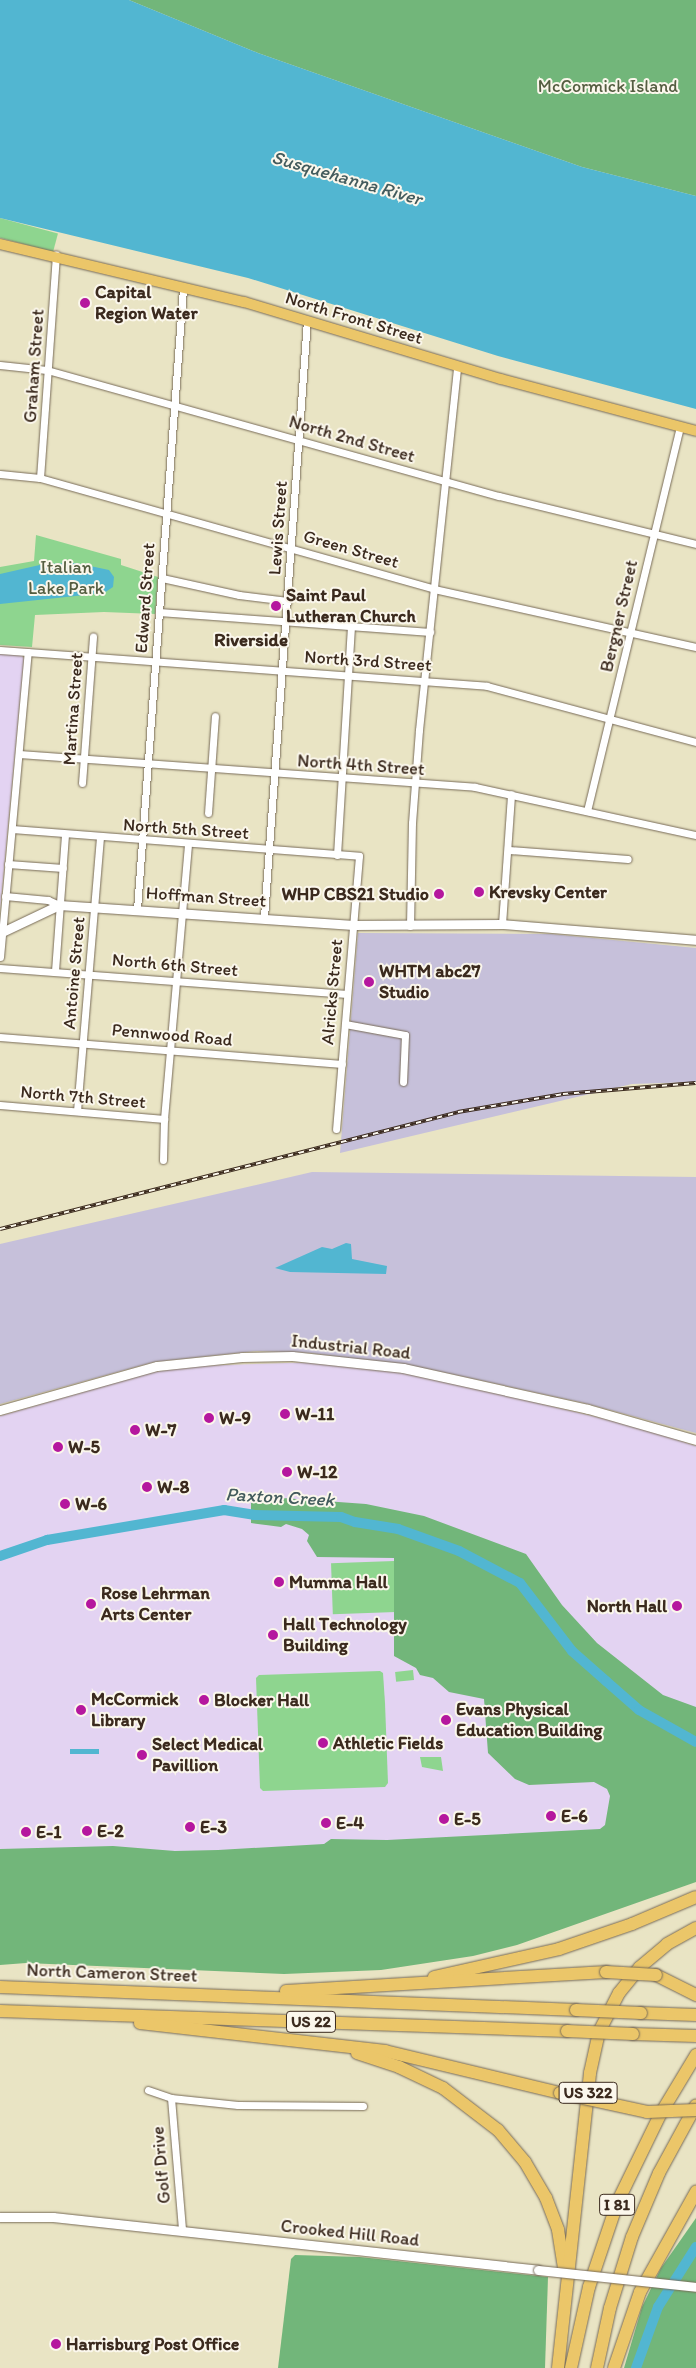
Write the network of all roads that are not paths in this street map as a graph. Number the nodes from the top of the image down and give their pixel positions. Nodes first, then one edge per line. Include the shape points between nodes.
1 (0, 244) edge
2 (56, 255) junction
3 (183, 288) junction
4 (307, 320) junction
5 (0, 365) edge
6 (457, 366) junction
7 (47, 370) junction
8 (174, 405) junction
9 (680, 427) junction
10 (696, 431) edge
11 (300, 440) junction
12 (0, 474) edge
13 (40, 478) junction
14 (446, 481) junction
15 (167, 513) junction
16 (653, 534) junction
17 (696, 544) edge
18 (292, 548) junction
19 (162, 578) junction
20 (434, 589) junction
21 (288, 601) junction
22 (159, 612) junction
23 (286, 622) junction
24 (351, 627) junction
25 (430, 632) junction
26 (630, 632) junction
27 (93, 636) dead end
28 (696, 647) edge
29 (0, 650) edge
30 (28, 652) junction
31 (92, 656) junction
32 (156, 660) junction
33 (284, 670) junction
34 (348, 674) junction
35 (426, 680) junction
36 (215, 716) dead end
37 (610, 720) junction
38 (696, 742) edge
39 (19, 754) junction
40 (84, 758) junction
41 (148, 763) junction
42 (211, 769) junction
43 (274, 773) junction
44 (342, 778) junction
45 (82, 783) dead end
46 (415, 784) junction
47 (510, 794) junction
48 (586, 811) junction
49 (208, 813) dead end
50 (12, 829) junction
51 (66, 834) junction
52 (696, 835) edge
53 (100, 837) junction
54 (142, 840) junction
55 (188, 844) junction
56 (268, 850) junction
57 (509, 850) junction
58 (337, 855) junction
59 (359, 856) joint
60 (628, 859) dead end
61 (8, 864) junction
62 (62, 868) junction
63 (5, 896) junction
64 (60, 905) junction
65 (94, 906) junction
66 (137, 909) junction
67 (182, 912) junction
68 (264, 917) junction
69 (502, 924) junction
70 (353, 925) junction
71 (410, 926) junction
72 (1, 933) edge
73 (696, 940) edge
74 (0, 957) edge
75 (0, 968) edge
76 (55, 972) junction
77 (88, 974) junction
78 (176, 981) junction
79 (347, 994) junction
80 (345, 1024) junction
81 (0, 1037) edge
82 (83, 1043) junction
83 (170, 1050) junction
84 (342, 1064) junction
85 (403, 1082) dead end
86 (0, 1104) edge
87 (77, 1111) junction
88 (164, 1119) junction
89 (336, 1129) dead end
90 (163, 1160) dead end
91 (0, 1410) edge
92 (696, 1440) edge
93 (696, 1897) edge
94 (696, 1928) edge
95 (0, 1987) edge
96 (373, 1987) junction
97 (222, 1994) junction
98 (696, 1995) edge
99 (0, 2011) edge
100 (56, 2014) junction
101 (696, 2015) edge
102 (696, 2036) edge
103 (311, 2041) junction
104 (696, 2055) edge
105 (148, 2090) dead end
106 (171, 2098) junction
107 (696, 2105) edge
108 (363, 2106) dead end
109 (696, 2110) edge
110 (696, 2192) edge
111 (696, 2207) edge
112 (0, 2216) edge
113 (182, 2230) junction
114 (661, 2253) junction
115 (696, 2287) edge
116 (565, 2299) junction
117 (558, 2368) edge
118 (572, 2368) edge
119 (597, 2368) edge
120 (614, 2368) edge

1 - 2 main road, North Front Street
2 - 3 main road, North Front Street
2 - 7 street, Graham Street
3 - 4 main road, North Front Street
3 - 8 street, Edward Street
4 - 6 main road, North Front Street
4 - 11 street, Lewis Street
5 - 7 street, North 2nd Street
6 - 9 main road, North Front Street
6 - 14 street
7 - 8 street, North 2nd Street
7 - 13 street, Graham Street
8 - 11 street, North 2nd Street
8 - 15 street, Edward Street
9 - 10 main road, North Front Street
9 - 16 street, Bergner Street
11 - 14 street, North 2nd Street
11 - 18 street, Lewis Street
12 - 13 street, Green Street
13 - 15 street, Green Street
14 - 16 street, North 2nd Street
14 - 20 street
15 - 18 street, Green Street
15 - 19 street, Edward Street
16 - 17 street, North 2nd Street
16 - 26 street, Bergner Street
18 - 20 street, Green Street
18 - 21 street, Lewis Street
19 - 21 street via 239,595
19 - 22 street, Edward Street
20 - 25 street
20 - 26 street, Green Street
21 - 23 street, Lewis Street
22 - 23 street
22 - 32 street, Edward Street
23 - 24 street
23 - 33 street, Lewis Street
24 - 25 street
24 - 34 street
25 - 35 street
26 - 28 street, Green Street
26 - 37 street, Bergner Street
27 - 31 street, Martina Street
29 - 30 street, North 3rd Street
30 - 31 street, North 3rd Street
30 - 39 street
31 - 32 street, North 3rd Street
31 - 40 street, Martina Street
32 - 33 street, North 3rd Street
32 - 41 street, Edward Street
33 - 34 street, North 3rd Street
33 - 43 street, Lewis Street
34 - 35 street, North 3rd Street
34 - 44 street
35 - 37 street, North 3rd Street via 487,686
35 - 46 street
36 - 42 street
37 - 38 street, North 3rd Street
37 - 48 street, Bergner Street
39 - 40 street, North 4th Street
39 - 50 street
40 - 41 street, North 4th Street
40 - 45 street, Martina Street
41 - 42 street, North 4th Street
41 - 54 street, Edward Street
42 - 43 street, North 4th Street
42 - 49 street
43 - 44 street, North 4th Street
43 - 56 street, Lewis Street
44 - 46 street, North 4th Street
44 - 58 street
46 - 47 street, North 4th Street via 475,787
46 - 71 street
47 - 48 street, North 4th Street
47 - 57 street
48 - 52 street, North 4th Street
50 - 51 street, North 5th Street
50 - 61 street
51 - 53 street, North 5th Street
51 - 62 street
53 - 54 street, North 5th Street
53 - 65 street, Antoine Street
54 - 55 street, North 5th Street
54 - 66 street, Edward Street
55 - 56 street, North 5th Street
55 - 67 street
56 - 58 street, North 5th Street
56 - 68 street, Lewis Street
57 - 60 street
57 - 69 street
58 - 59 street, North 5th Street
59 - 70 street, Alricks Street
61 - 62 street
61 - 63 street
62 - 64 street
63 - 64 street, Hoffman Street via 48,900
63 - 72 street
64 - 65 street, Hoffman Street
64 - 72 street, Hoffman Street
64 - 76 street
65 - 66 street, Hoffman Street
65 - 77 street, Antoine Street
66 - 67 street, Hoffman Street
67 - 68 street, Hoffman Street
67 - 78 street
68 - 70 street, Hoffman Street
69 - 71 street
69 - 73 street
70 - 71 street, Hoffman Street
70 - 79 street, Alricks Street
72 - 74 street
75 - 76 street, North 6th Street
76 - 77 street, North 6th Street
77 - 78 street, North 6th Street
77 - 82 street, Antoine Street
78 - 79 street, North 6th Street
78 - 83 street
79 - 80 street, Alricks Street
80 - 84 street, Alricks Street
80 - 85 street via 405,1035
81 - 82 street, Pennwood Road
82 - 83 street, Pennwood Road
82 - 87 street, Antoine Street
83 - 84 street, Pennwood Road
83 - 88 street
84 - 89 street, Alricks Street
86 - 87 street, North 7th Street
87 - 88 street, North 7th Street
88 - 90 street
91 - 92 street, Industrial Road via 156,1366 242,1357 292,1356 353,1361 420,1372 588,1409
93 - 96 highway via 632,1924 542,1954
94 - 116 highway, US 322 via 667,1944 636,1971 613,2002 599,2032 590,2073
95 - 97 highway, North Cameron Street / US 22
96 - 97 highway
96 - 98 highway, bridge via 606,1972 656,1975
97 - 101 highway, US 22, bridge
99 - 100 highway, US 22
100 - 102 highway, US 22, bridge
100 - 103 highway
103 - 109 highway, bridge via 400,2053 647,2112
103 - 116 highway via 362,2054 415,2074 455,2095 498,2130 525,2162 552,2211 562,2248
104 - 118 highway, I 81 via 654,2127 618,2201 589,2286
105 - 106 street
106 - 108 street via 238,2105
106 - 113 street, Golf Drive
107 - 119 highway, I 81 via 659,2173 632,2237 610,2308
110 - 114 highway
111 - 114 highway
112 - 113 street, Crooked Hill Road via 53,2217
113 - 115 street, Crooked Hill Road, bridge
114 - 120 highway via 634,2306
116 - 117 highway, US 322

